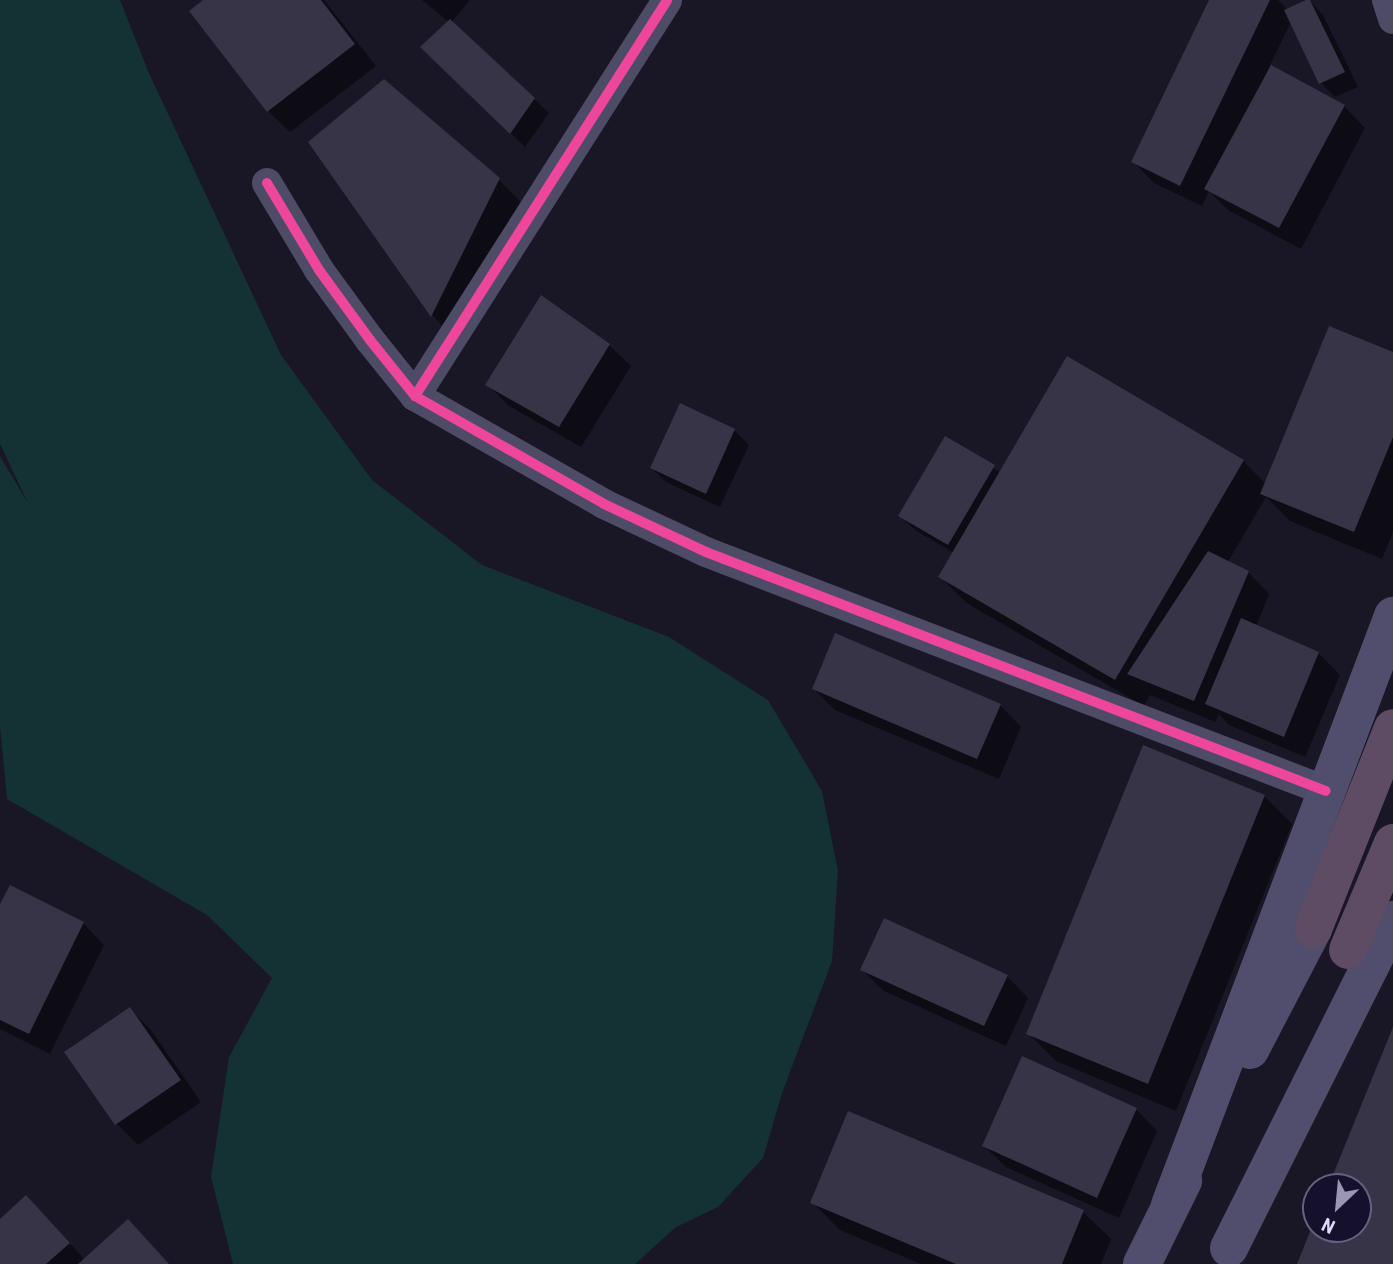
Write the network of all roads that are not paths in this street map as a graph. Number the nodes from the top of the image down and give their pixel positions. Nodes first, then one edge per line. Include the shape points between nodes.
1 (667, 0) edge
2 (1387, 0) edge
3 (1393, 19) edge
4 (267, 183) dead end
5 (415, 396) junction
6 (1393, 616) edge
7 (1393, 727) edge
8 (1326, 791) junction
9 (1393, 843) edge
10 (1393, 920) edge
11 (1313, 929) joint
12 (1348, 950) joint
13 (1170, 1205) junction
14 (1225, 1256) edge
15 (1142, 1264) edge

1 - 5 street
2 - 3 street
4 - 5 street via 319,270
5 - 8 street via 604,504 706,552
6 - 8 main road
7 - 11 highway
8 - 13 main road
9 - 12 highway
10 - 14 main road
11 - 13 main road
12 - 14 main road
13 - 15 main road

